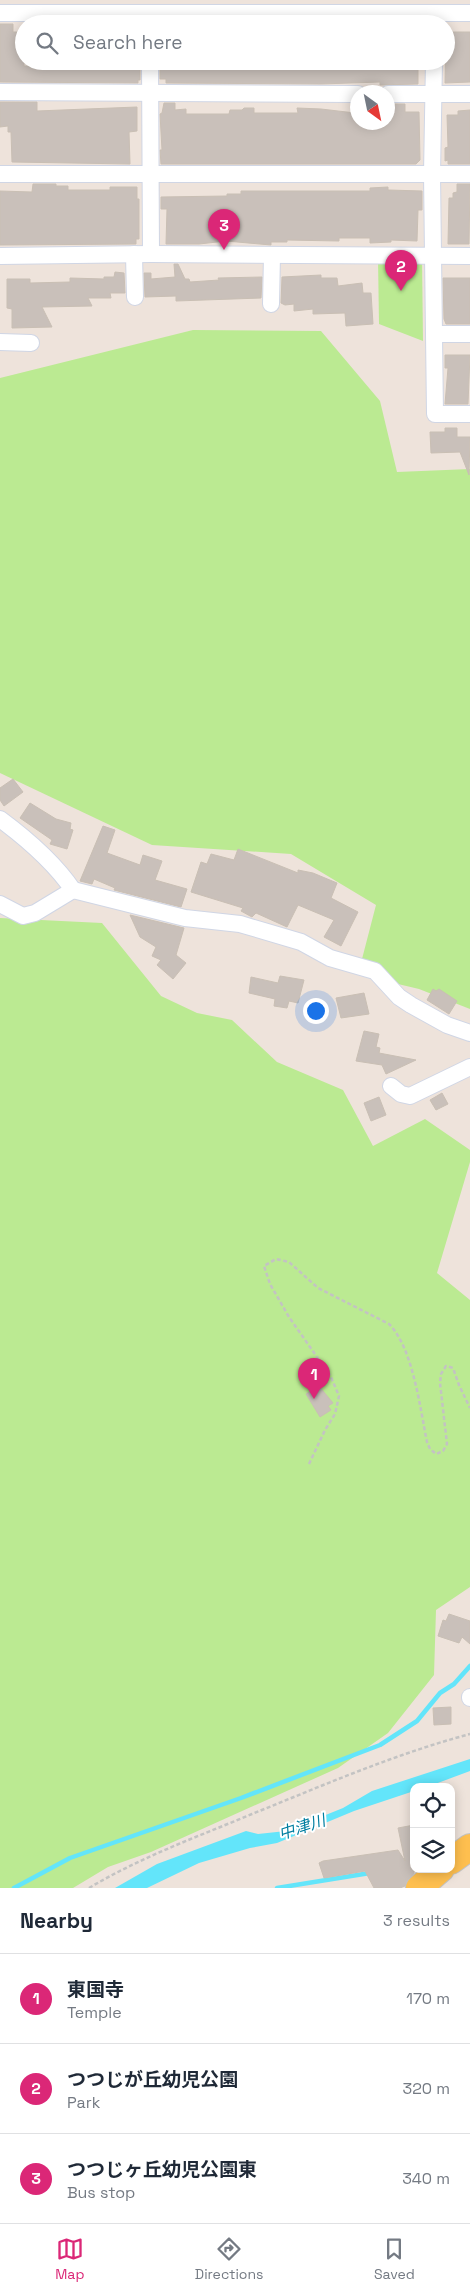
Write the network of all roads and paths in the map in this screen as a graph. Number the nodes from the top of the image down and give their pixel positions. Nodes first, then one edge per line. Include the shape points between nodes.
1 (150, 12) edge
2 (0, 13) edge
3 (435, 13) edge
4 (470, 13) edge
5 (150, 70) edge
6 (434, 70) edge
7 (0, 92) edge
8 (149, 94) junction
9 (350, 94) edge
10 (395, 94) edge
11 (433, 94) junction
12 (470, 94) edge
13 (149, 173) junction
14 (0, 174) edge
15 (432, 174) junction
16 (470, 174) edge
17 (134, 254) junction
18 (151, 254) junction
19 (272, 255) junction
20 (0, 256) edge
21 (470, 256) edge
22 (434, 257) junction
23 (136, 297) dead end
24 (271, 304) dead end
25 (435, 334) junction
26 (470, 334) edge
27 (0, 342) edge
28 (31, 343) dead end
29 (470, 414) edge
30 (0, 819) edge
31 (73, 890) junction
32 (0, 904) edge
33 (470, 1033) edge
34 (470, 1067) edge
35 (391, 1086) dead end
36 (470, 1408) edge
37 (309, 1464) dead end
38 (470, 1734) edge
39 (470, 1847) edge
40 (455, 1858) edge
41 (437, 1873) edge
42 (89, 1888) edge
43 (420, 1888) edge

1 - 2 street
1 - 3 street
3 - 4 street
5 - 8 street
6 - 11 street
7 - 8 street
8 - 9 street
8 - 13 street
10 - 11 street
11 - 12 street
11 - 15 street
13 - 14 street
13 - 15 street
13 - 18 street
15 - 16 street
15 - 22 street
17 - 18 street
17 - 20 street
17 - 23 street
18 - 19 street
19 - 22 street
19 - 24 street
21 - 22 street
22 - 25 street
25 - 26 street
25 - 29 street via 435,414
27 - 28 street
30 - 31 street via 45,857
31 - 32 street via 35,913 23,916
31 - 33 street via 185,918 240,924 301,942 330,958 375,971 412,1005 446,1025
34 - 35 street via 410,1096
36 - 37 path via 453,1368 446,1366 440,1383 447,1444 436,1454 427,1442 411,1366 395,1329 318,1288 289,1262 276,1260 264,1266 270,1284 339,1396 335,1414
38 - 42 path via 323,1784 140,1859
39 - 40 main road
41 - 43 main road

